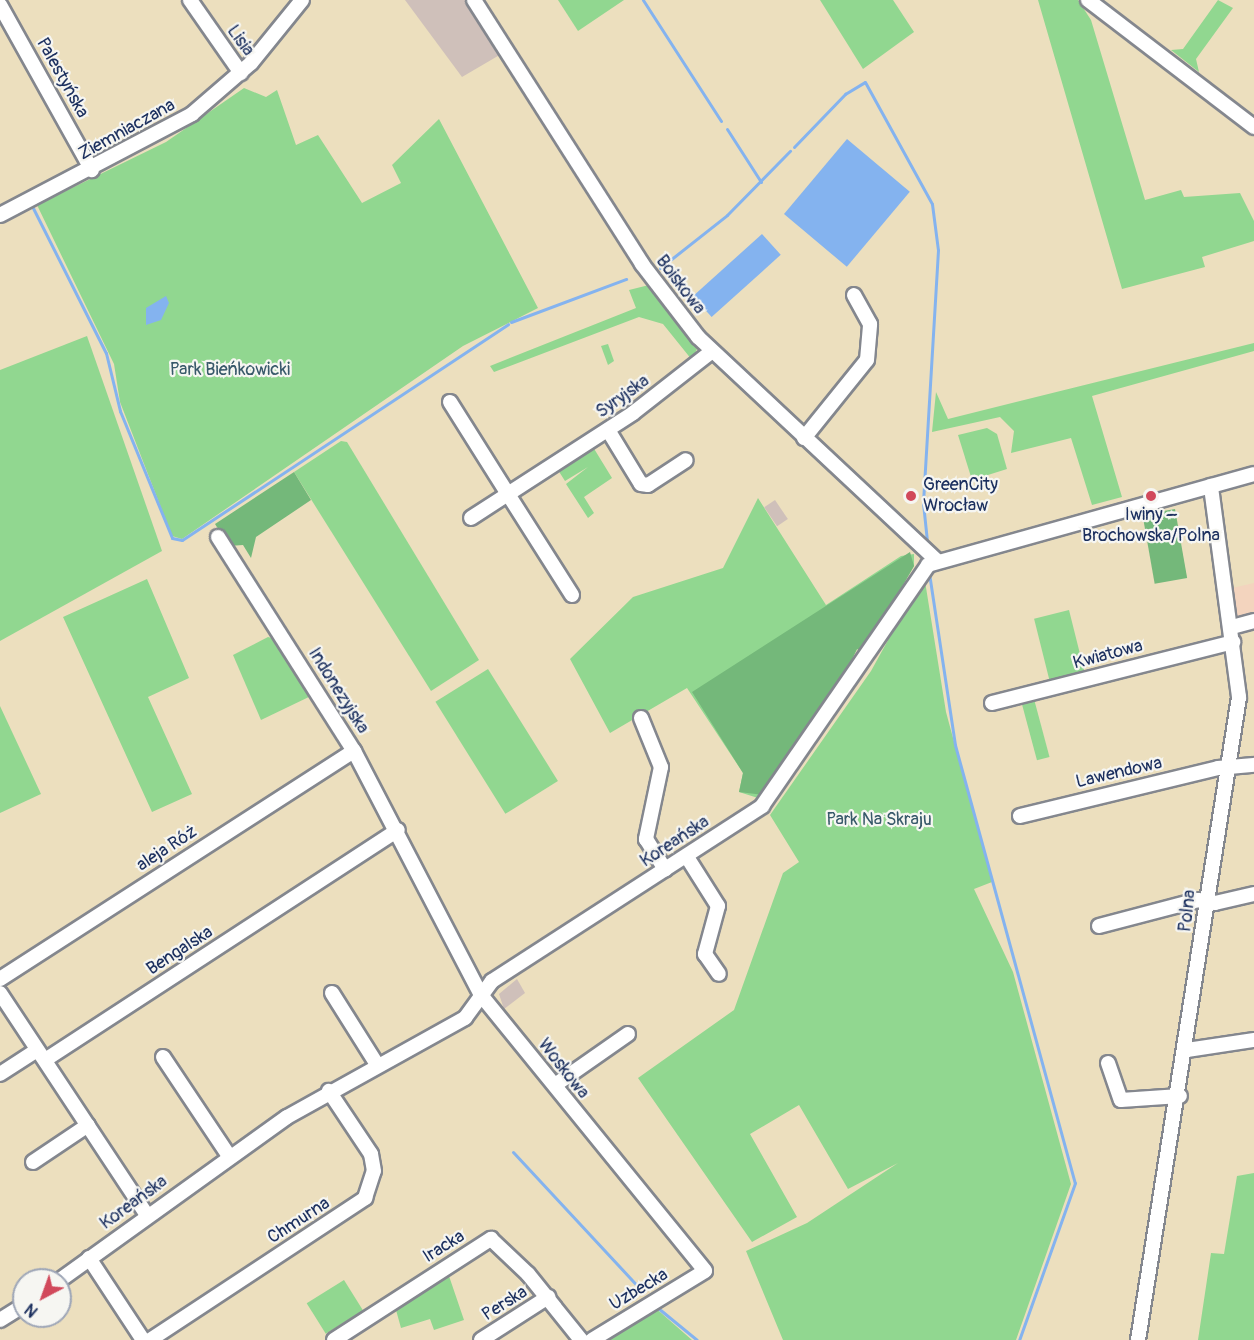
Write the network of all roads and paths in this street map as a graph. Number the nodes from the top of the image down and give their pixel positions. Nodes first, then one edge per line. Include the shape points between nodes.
1 (189, 0) edge
2 (302, 0) edge
3 (474, 0) edge
4 (1088, 0) edge
5 (0, 5) edge
6 (241, 73) junction
7 (1254, 127) edge
8 (92, 170) junction
9 (0, 215) edge
10 (854, 294) dead end
11 (711, 352) junction
12 (450, 402) dead end
13 (608, 430) junction
14 (808, 441) junction
15 (686, 460) dead end
16 (1254, 474) edge
17 (1211, 486) junction
18 (508, 494) junction
19 (471, 518) dead end
20 (218, 537) dead end
21 (936, 560) junction
22 (572, 595) dead end
23 (1254, 621) edge
24 (1232, 627) junction
25 (1233, 642) junction
26 (992, 703) dead end
27 (642, 718) dead end
28 (354, 751) junction
29 (1254, 765) edge
30 (1228, 769) junction
31 (1020, 816) dead end
32 (398, 830) junction
33 (687, 857) junction
34 (419, 870) joint
35 (665, 870) junction
36 (1254, 894) edge
37 (1207, 902) junction
38 (1099, 926) dead end
39 (719, 974) dead end
40 (0, 980) edge
41 (0, 993) edge
42 (332, 993) dead end
43 (481, 994) junction
44 (628, 1034) dead end
45 (1254, 1040) edge
46 (1187, 1050) junction
47 (41, 1055) junction
48 (163, 1057) dead end
49 (376, 1063) junction
50 (1108, 1063) dead end
51 (0, 1074) edge
52 (555, 1085) junction
53 (329, 1091) junction
54 (1180, 1096) junction
55 (88, 1125) junction
56 (229, 1156) junction
57 (33, 1162) dead end
58 (147, 1215) junction
59 (89, 1258) junction
60 (72, 1271) edge
61 (705, 1271) joint
62 (548, 1298) junction
63 (143, 1340) edge
64 (150, 1340) edge
65 (334, 1340) edge
66 (481, 1340) edge
67 (581, 1340) edge
68 (592, 1340) edge
69 (1138, 1340) edge

1 - 6 street, Lisia
2 - 6 street, Ziemniaczana
3 - 11 street, Boiskowa via 642,264
4 - 7 street
5 - 8 street, Palestyńska
6 - 8 street, Ziemniaczana via 172,128
8 - 9 street, Ziemniaczana
10 - 14 street via 870,324 867,360
11 - 13 street, Syryjska
11 - 14 street, Boiskowa
12 - 18 street
13 - 15 street via 641,484 648,485
13 - 18 street, Syryjska
14 - 21 street, Boiskowa
16 - 17 street
17 - 21 street
17 - 24 street, Polna
18 - 19 street, Syryjska
18 - 22 street
20 - 28 street, Indonezyjska
21 - 33 street, Koreańska via 918,571 762,806
23 - 24 street
24 - 25 street, Polna
25 - 26 street, Kwiatowa
25 - 30 street, Polna via 1239,697
27 - 35 street via 661,767 646,839
28 - 32 street, Indonezyjska
28 - 40 street, aleja Róż
29 - 30 street, Lawendowa
30 - 31 street, Lawendowa
30 - 37 street, Polna
32 - 34 street, Indonezyjska
32 - 47 street, Bengalska
33 - 35 street, Koreańska
33 - 39 street via 718,906 705,954
34 - 43 street, Woskowa
35 - 43 street, Koreańska via 492,981
36 - 37 street
37 - 38 street
37 - 46 street, Polna
41 - 47 street
42 - 49 street
43 - 49 street, Koreańska via 458,1023
43 - 52 street, Woskowa
44 - 52 street
45 - 46 street
46 - 54 street, Polna
47 - 51 street, Bengalska
47 - 55 street
48 - 56 street
49 - 53 street, Koreańska
50 - 54 street via 1121,1100
52 - 61 street, Woskowa
53 - 56 street, Koreańska
53 - 64 street, Chmurna via 371,1154 373,1178 365,1198
54 - 69 street, Polna
55 - 57 street
55 - 58 street
56 - 58 street, Koreańska
58 - 59 street, Koreańska
59 - 60 street, Koreańska
59 - 63 street
61 - 68 street, Uzbecka
62 - 65 street, Iracka via 490,1239
62 - 66 street, Perska
62 - 67 street, Iracka

